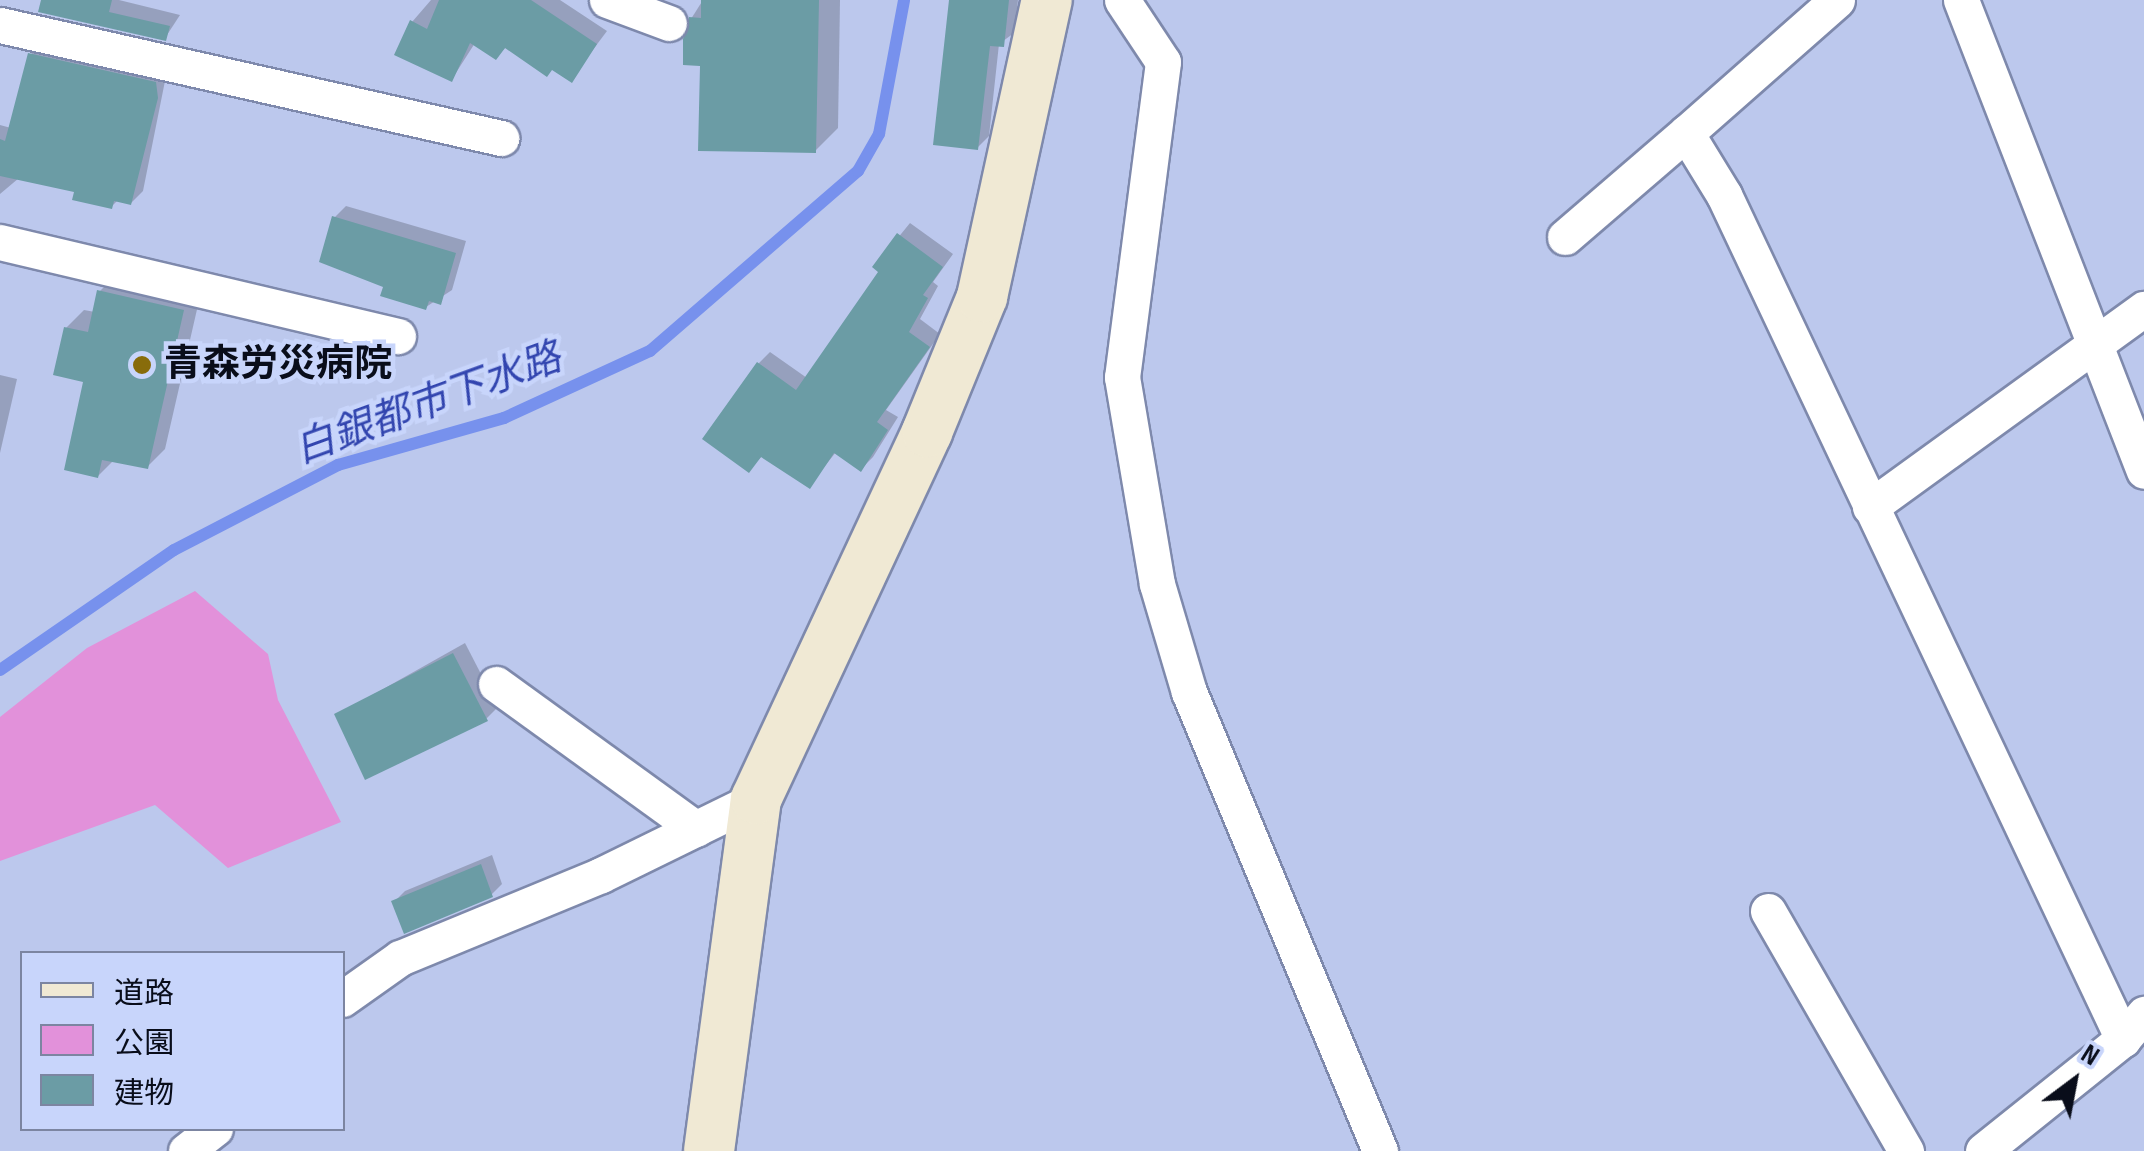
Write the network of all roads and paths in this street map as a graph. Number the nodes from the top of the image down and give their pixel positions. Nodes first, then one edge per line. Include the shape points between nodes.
1 (607, 0) edge
2 (1046, 0) edge
3 (1122, 0) edge
4 (1838, 0) edge
5 (1961, 0) edge
6 (669, 23) dead end
7 (0, 25) edge
8 (1686, 133) junction
9 (501, 138) dead end
10 (1566, 236) dead end
11 (0, 242) edge
12 (2144, 309) edge
13 (398, 336) dead end
14 (2097, 346) junction
15 (2144, 471) edge
16 (1870, 506) junction
17 (496, 684) dead end
18 (756, 798) junction
19 (696, 829) junction
20 (1768, 911) dead end
21 (345, 998) edge
22 (2134, 1026) edge
23 (211, 1131) edge
24 (186, 1151) edge
25 (709, 1151) edge
26 (1380, 1151) edge
27 (1906, 1151) edge
28 (1983, 1151) edge

1 - 6 street
2 - 18 street via 982,296 928,432
3 - 26 street via 1164,62 1122,377 1157,584 1189,692
4 - 8 street
5 - 14 street
7 - 9 street
8 - 10 street
8 - 16 street via 1724,195
11 - 13 street
12 - 14 street
14 - 15 street
14 - 16 street
16 - 22 street
17 - 19 street
18 - 19 street
18 - 25 street
19 - 21 street via 601,876 400,958
20 - 27 street
22 - 28 street
23 - 24 street

